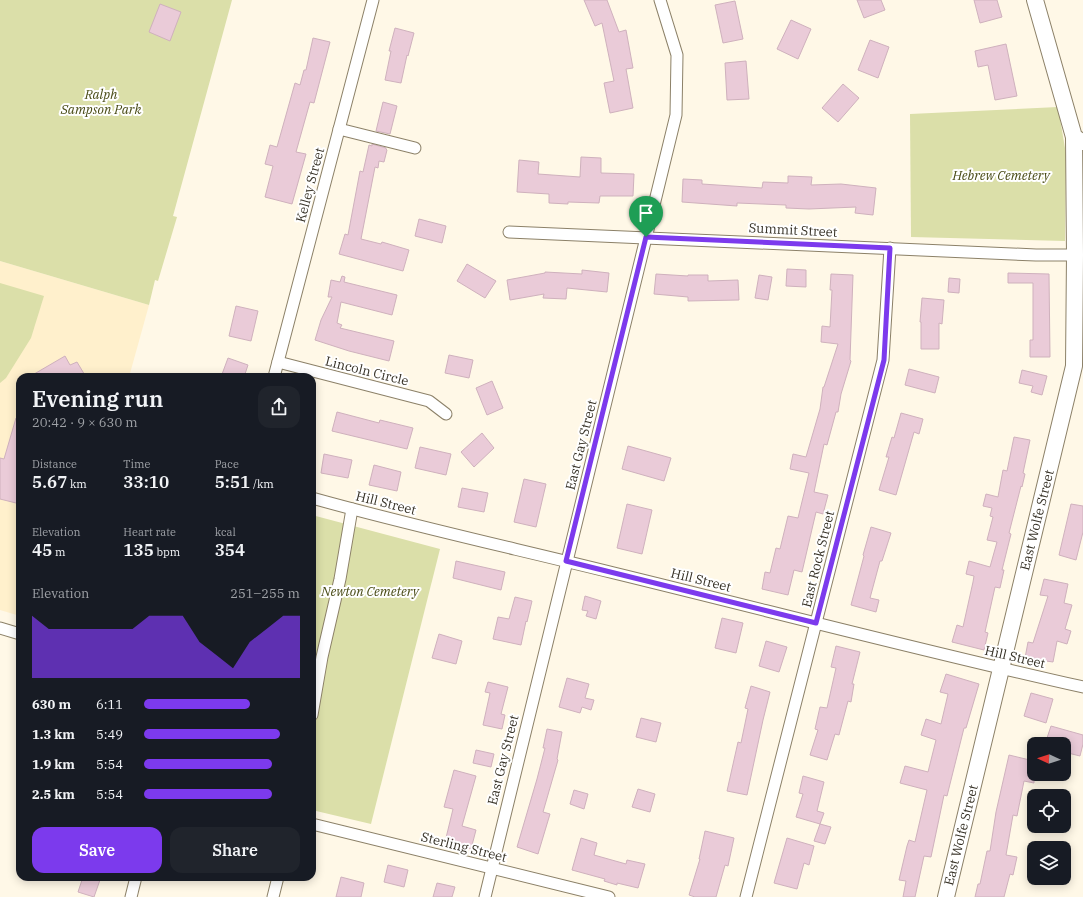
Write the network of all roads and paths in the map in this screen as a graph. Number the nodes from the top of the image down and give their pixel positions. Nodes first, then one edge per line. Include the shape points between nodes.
1 (373, 0) edge
2 (660, 0) edge
3 (1035, 0) edge
4 (339, 129) junction
5 (1078, 140) edge
6 (415, 148) dead end
7 (509, 232) dead end
8 (646, 237) junction
9 (890, 248) junction
10 (1075, 255) junction
11 (278, 362) junction
12 (275, 373) edge
13 (446, 414) dead end
14 (316, 499) edge
15 (352, 509) junction
16 (566, 561) junction
17 (816, 623) junction
18 (0, 628) edge
19 (16, 633) edge
20 (1001, 669) junction
21 (1083, 687) edge
22 (316, 692) edge
23 (316, 825) edge
24 (491, 868) junction
25 (135, 881) edge
26 (277, 881) edge
27 (131, 897) edge
28 (273, 897) edge
29 (485, 897) edge
30 (609, 897) edge
31 (746, 897) edge
32 (946, 897) edge

1 - 4 street, Kelley Street
2 - 8 street, East Gay Street via 677,55 676,115
3 - 5 street, East Wolfe Street
4 - 6 street
4 - 11 street, Kelley Street
5 - 10 street, East Wolfe Street
7 - 8 street, Summit Street
8 - 9 street, Summit Street
8 - 16 street, East Gay Street
9 - 10 street, Summit Street
9 - 17 street, East Rock Street via 884,360
10 - 20 street, East Wolfe Street via 1074,366
11 - 12 street, Kelley Street
11 - 13 street, Lincoln Circle via 429,401
14 - 15 street, Hill Street
15 - 16 street, Hill Street
15 - 22 street
16 - 17 street, Hill Street
16 - 24 street, East Gay Street
17 - 20 street, Hill Street
17 - 31 street, East Rock Street
18 - 19 street
20 - 21 street, Hill Street
20 - 32 street, East Wolfe Street
23 - 24 street, Sterling Street
24 - 29 street, East Gay Street
24 - 30 street, Sterling Street
25 - 27 street
26 - 28 street

